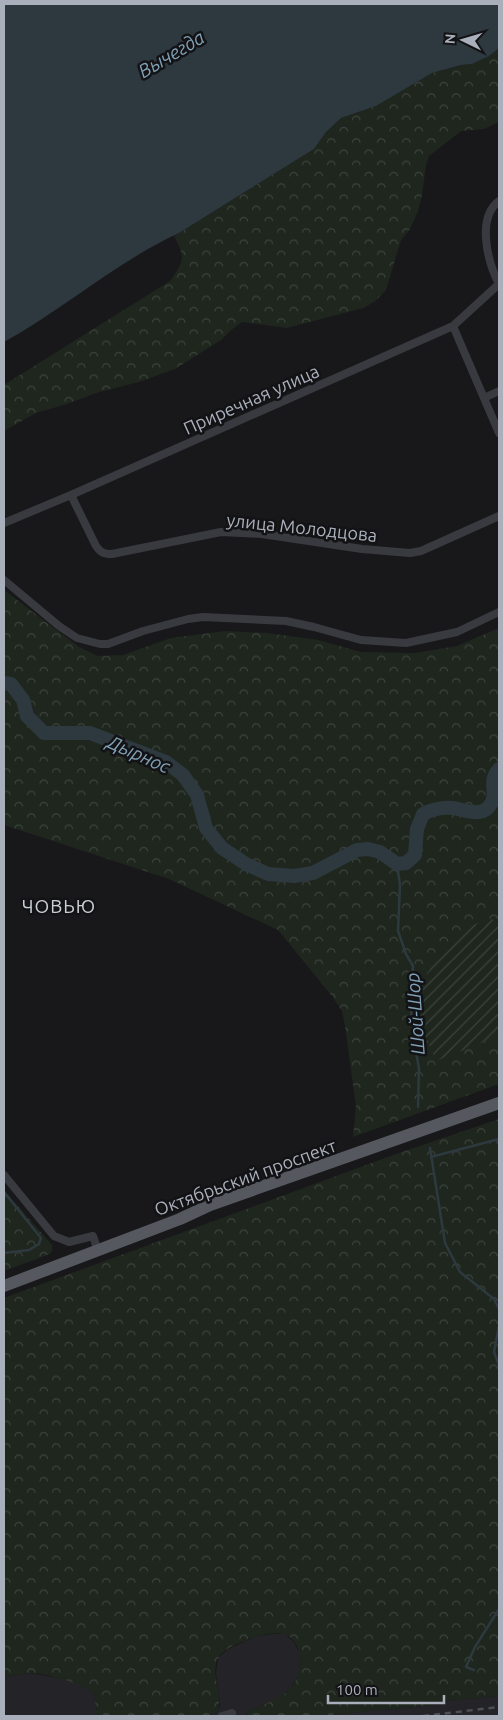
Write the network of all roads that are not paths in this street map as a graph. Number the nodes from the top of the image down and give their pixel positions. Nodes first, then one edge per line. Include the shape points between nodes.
1 (499, 201) edge
2 (499, 284) edge
3 (453, 326) junction
4 (499, 390) edge
5 (484, 398) junction
6 (499, 432) edge
7 (71, 495) junction
8 (499, 516) edge
9 (4, 523) edge
10 (4, 580) edge
11 (499, 612) edge
12 (499, 1103) edge
13 (4, 1175) edge
14 (98, 1251) junction
15 (4, 1286) edge
16 (232, 1713) dead end
17 (222, 1716) edge

1 - 2 street, Приречная улица via 490,210 486,234 491,268
2 - 3 street, Приречная улица
3 - 5 street
3 - 7 street, Приречная улица
4 - 5 street
5 - 6 street
7 - 8 street, улица Молодцова via 96,546 105,554 221,532 262,534 410,553
7 - 9 street, Приречная улица
10 - 11 street via 76,638 100,644 143,630 203,617 286,621 361,640 406,643 457,632
12 - 14 main road, Октябрьский проспект via 210,1205
13 - 14 street via 54,1236 68,1242 93,1236
14 - 15 main road, Октябрьский проспект
16 - 17 street

